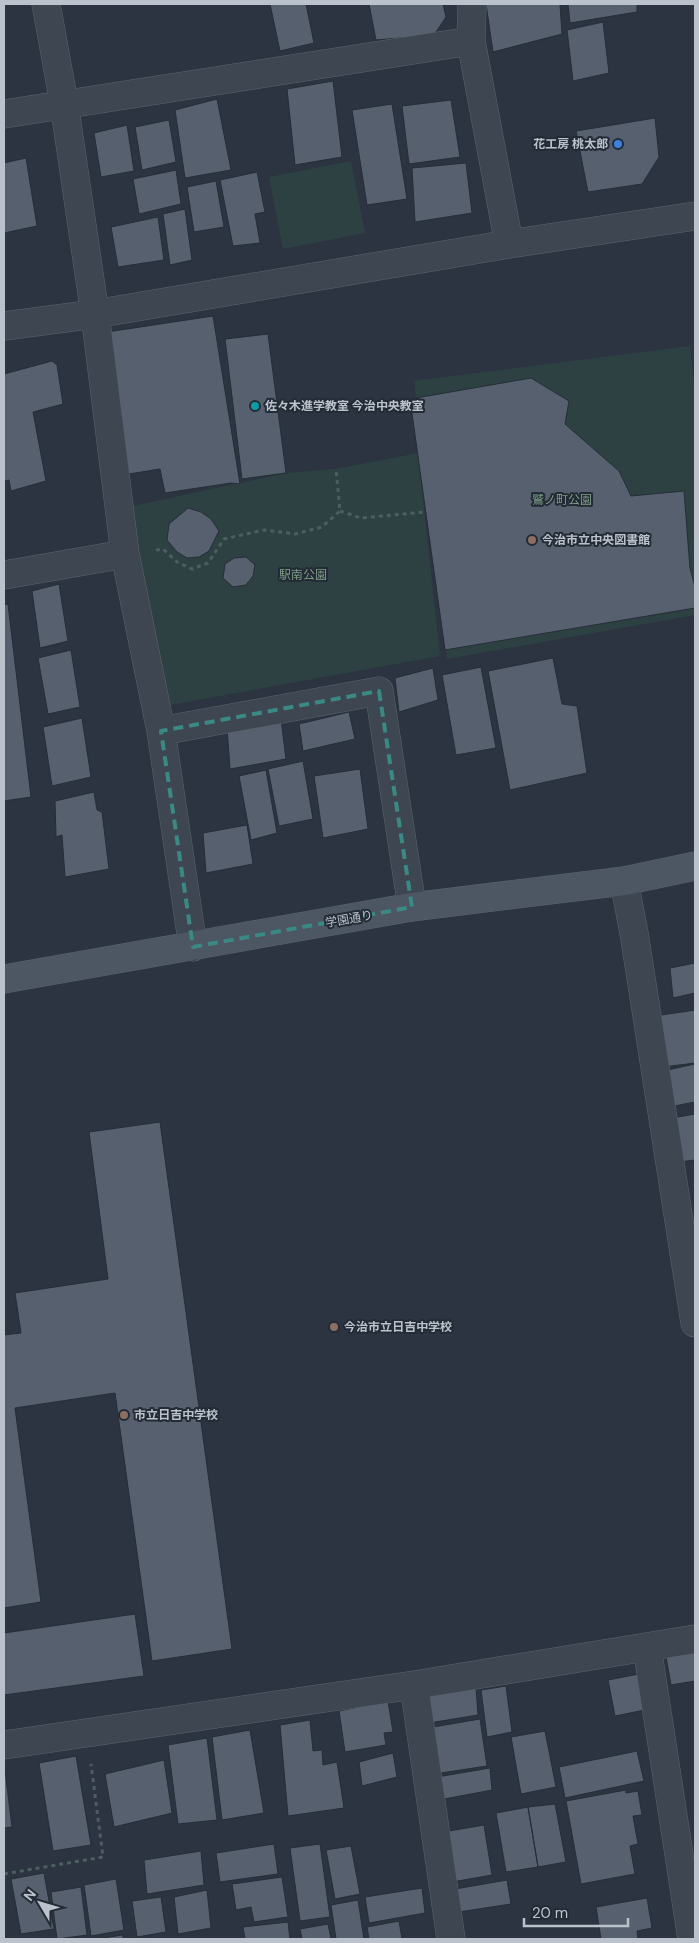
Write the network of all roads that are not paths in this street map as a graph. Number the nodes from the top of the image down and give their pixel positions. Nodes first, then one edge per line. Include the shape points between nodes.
1 (46, 4) edge
2 (472, 4) edge
3 (471, 41) junction
4 (64, 104) junction
5 (4, 114) edge
6 (695, 216) edge
7 (509, 244) junction
8 (94, 314) junction
9 (4, 326) edge
10 (126, 554) junction
11 (4, 575) edge
12 (161, 731) junction
13 (695, 866) edge
14 (624, 881) junction
15 (412, 908) junction
16 (193, 947) junction
17 (4, 979) edge
18 (695, 1323) edge
19 (695, 1639) edge
20 (647, 1647) junction
21 (414, 1685) junction
22 (4, 1745) edge
23 (450, 1939) edge
24 (692, 1939) edge

1 - 4 street
2 - 3 street
3 - 4 street
3 - 7 street
4 - 5 street
4 - 8 street
6 - 7 street
7 - 8 street
8 - 9 street
8 - 10 street
10 - 11 street
10 - 12 street
12 - 15 street via 379,691
12 - 16 street
13 - 14 street, 学園通り
14 - 15 street, 学園通り
14 - 18 street
15 - 16 street, 学園通り
16 - 17 street, 学園通り
19 - 20 street
20 - 21 street
20 - 24 street
21 - 22 street
21 - 23 street

